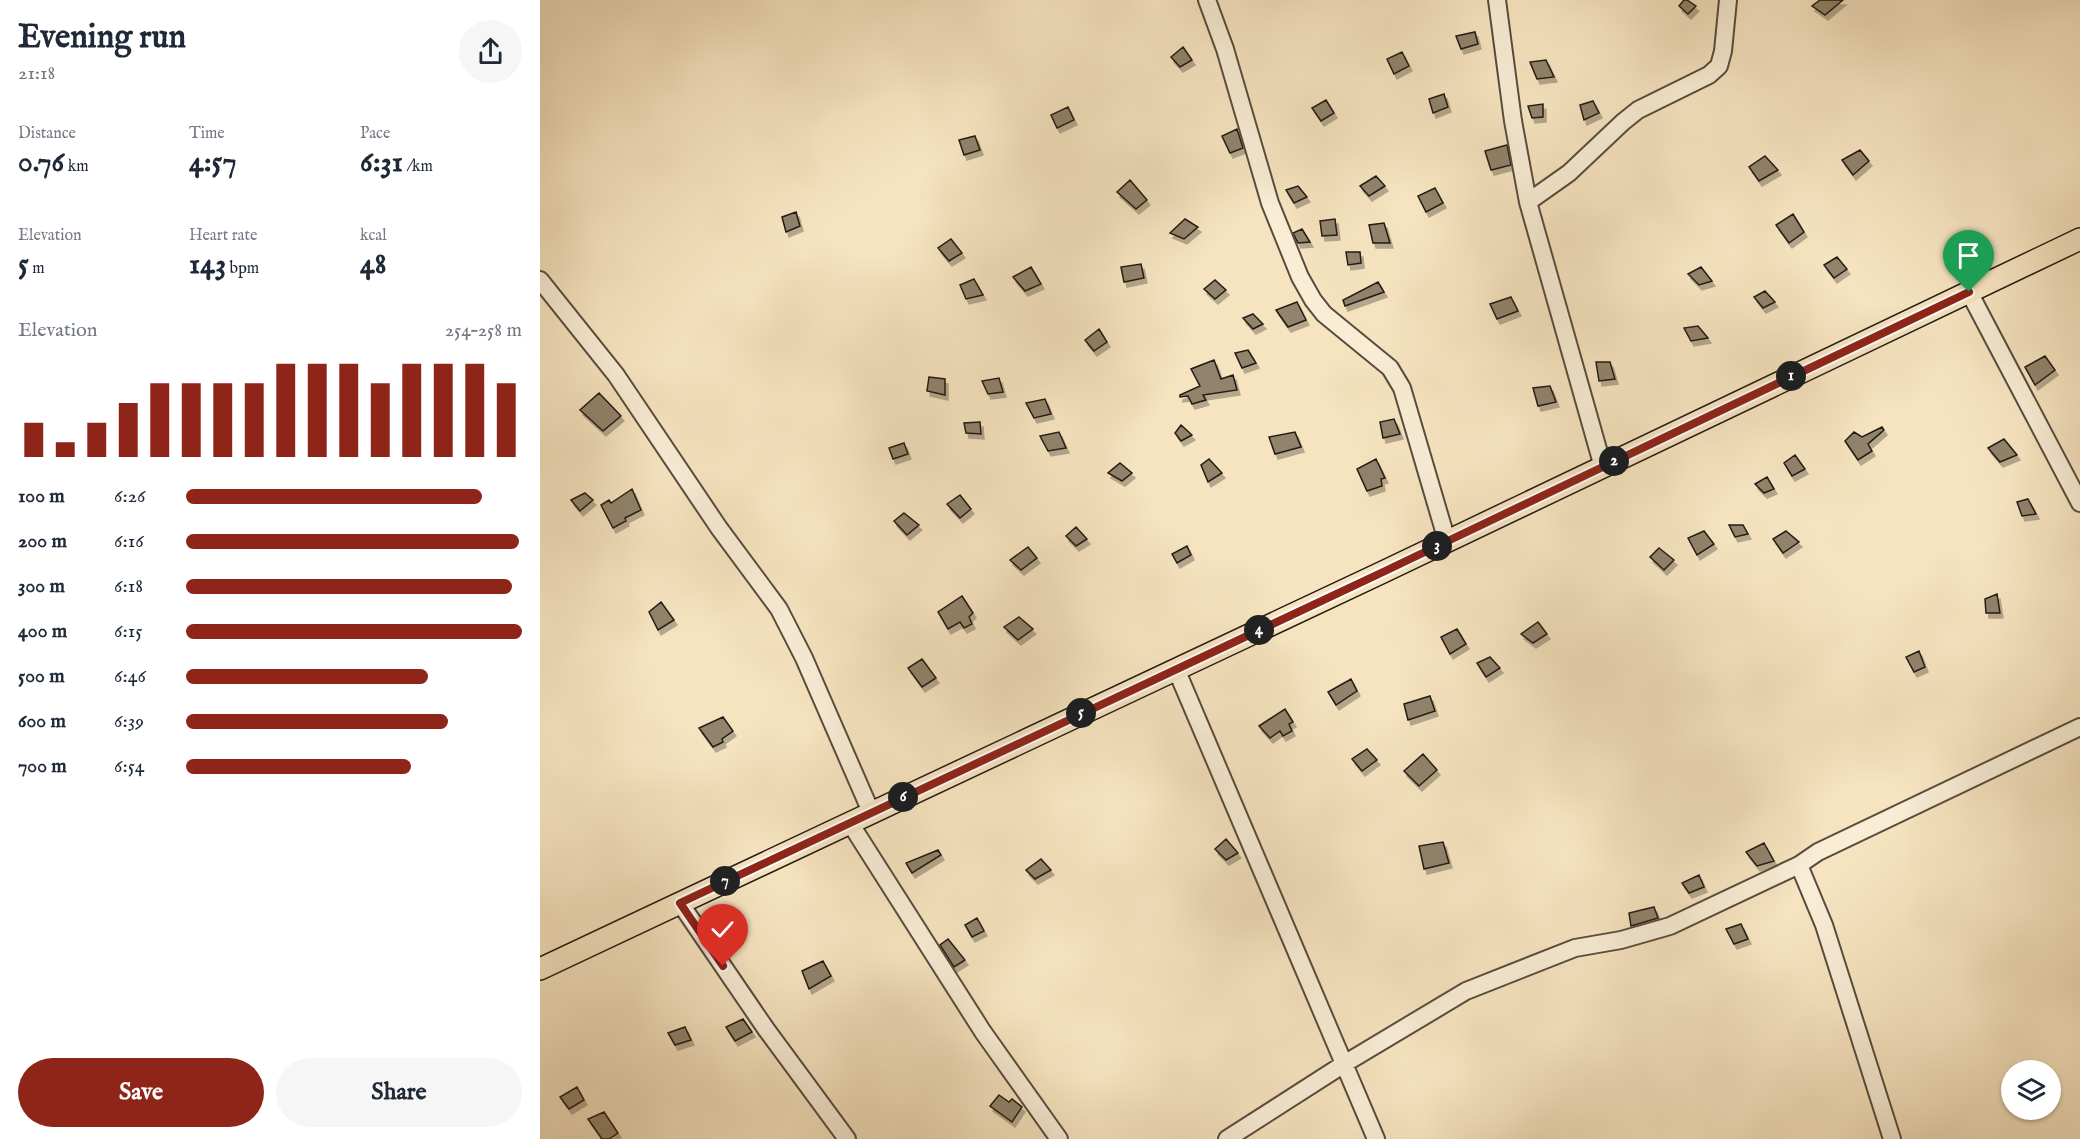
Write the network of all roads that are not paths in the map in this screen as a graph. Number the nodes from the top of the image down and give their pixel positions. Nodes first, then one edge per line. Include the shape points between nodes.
1 (1207, 0) edge
2 (1497, 0) edge
3 (1728, 0) edge
4 (1528, 202) junction
5 (2080, 239) edge
6 (540, 280) edge
7 (1969, 292) junction
8 (1603, 467) junction
9 (2080, 502) edge
10 (1447, 541) junction
11 (1176, 669) junction
12 (2080, 727) edge
13 (871, 812) junction
14 (850, 823) junction
15 (1799, 864) junction
16 (680, 903) junction
17 (542, 963) edge
18 (1344, 1064) junction
19 (847, 1139) edge
20 (1059, 1139) edge
21 (1227, 1139) edge
22 (1376, 1139) edge
23 (1892, 1139) edge

1 - 10 street via 1270,203 1300,277 1324,314 1390,368 1402,388
2 - 4 street
3 - 4 street via 1719,66 1709,75 1638,110 1569,173
4 - 8 street
5 - 7 main road
6 - 13 street via 616,375 779,609
7 - 8 main road
7 - 9 street
8 - 10 main road
10 - 11 main road
11 - 13 main road
11 - 18 street
12 - 15 street
13 - 14 main road
14 - 16 main road
14 - 20 street via 983,1032
15 - 18 street via 1670,926 1575,948 1466,991
15 - 23 street via 1824,925
16 - 17 main road
16 - 19 street
18 - 21 street
18 - 22 street

